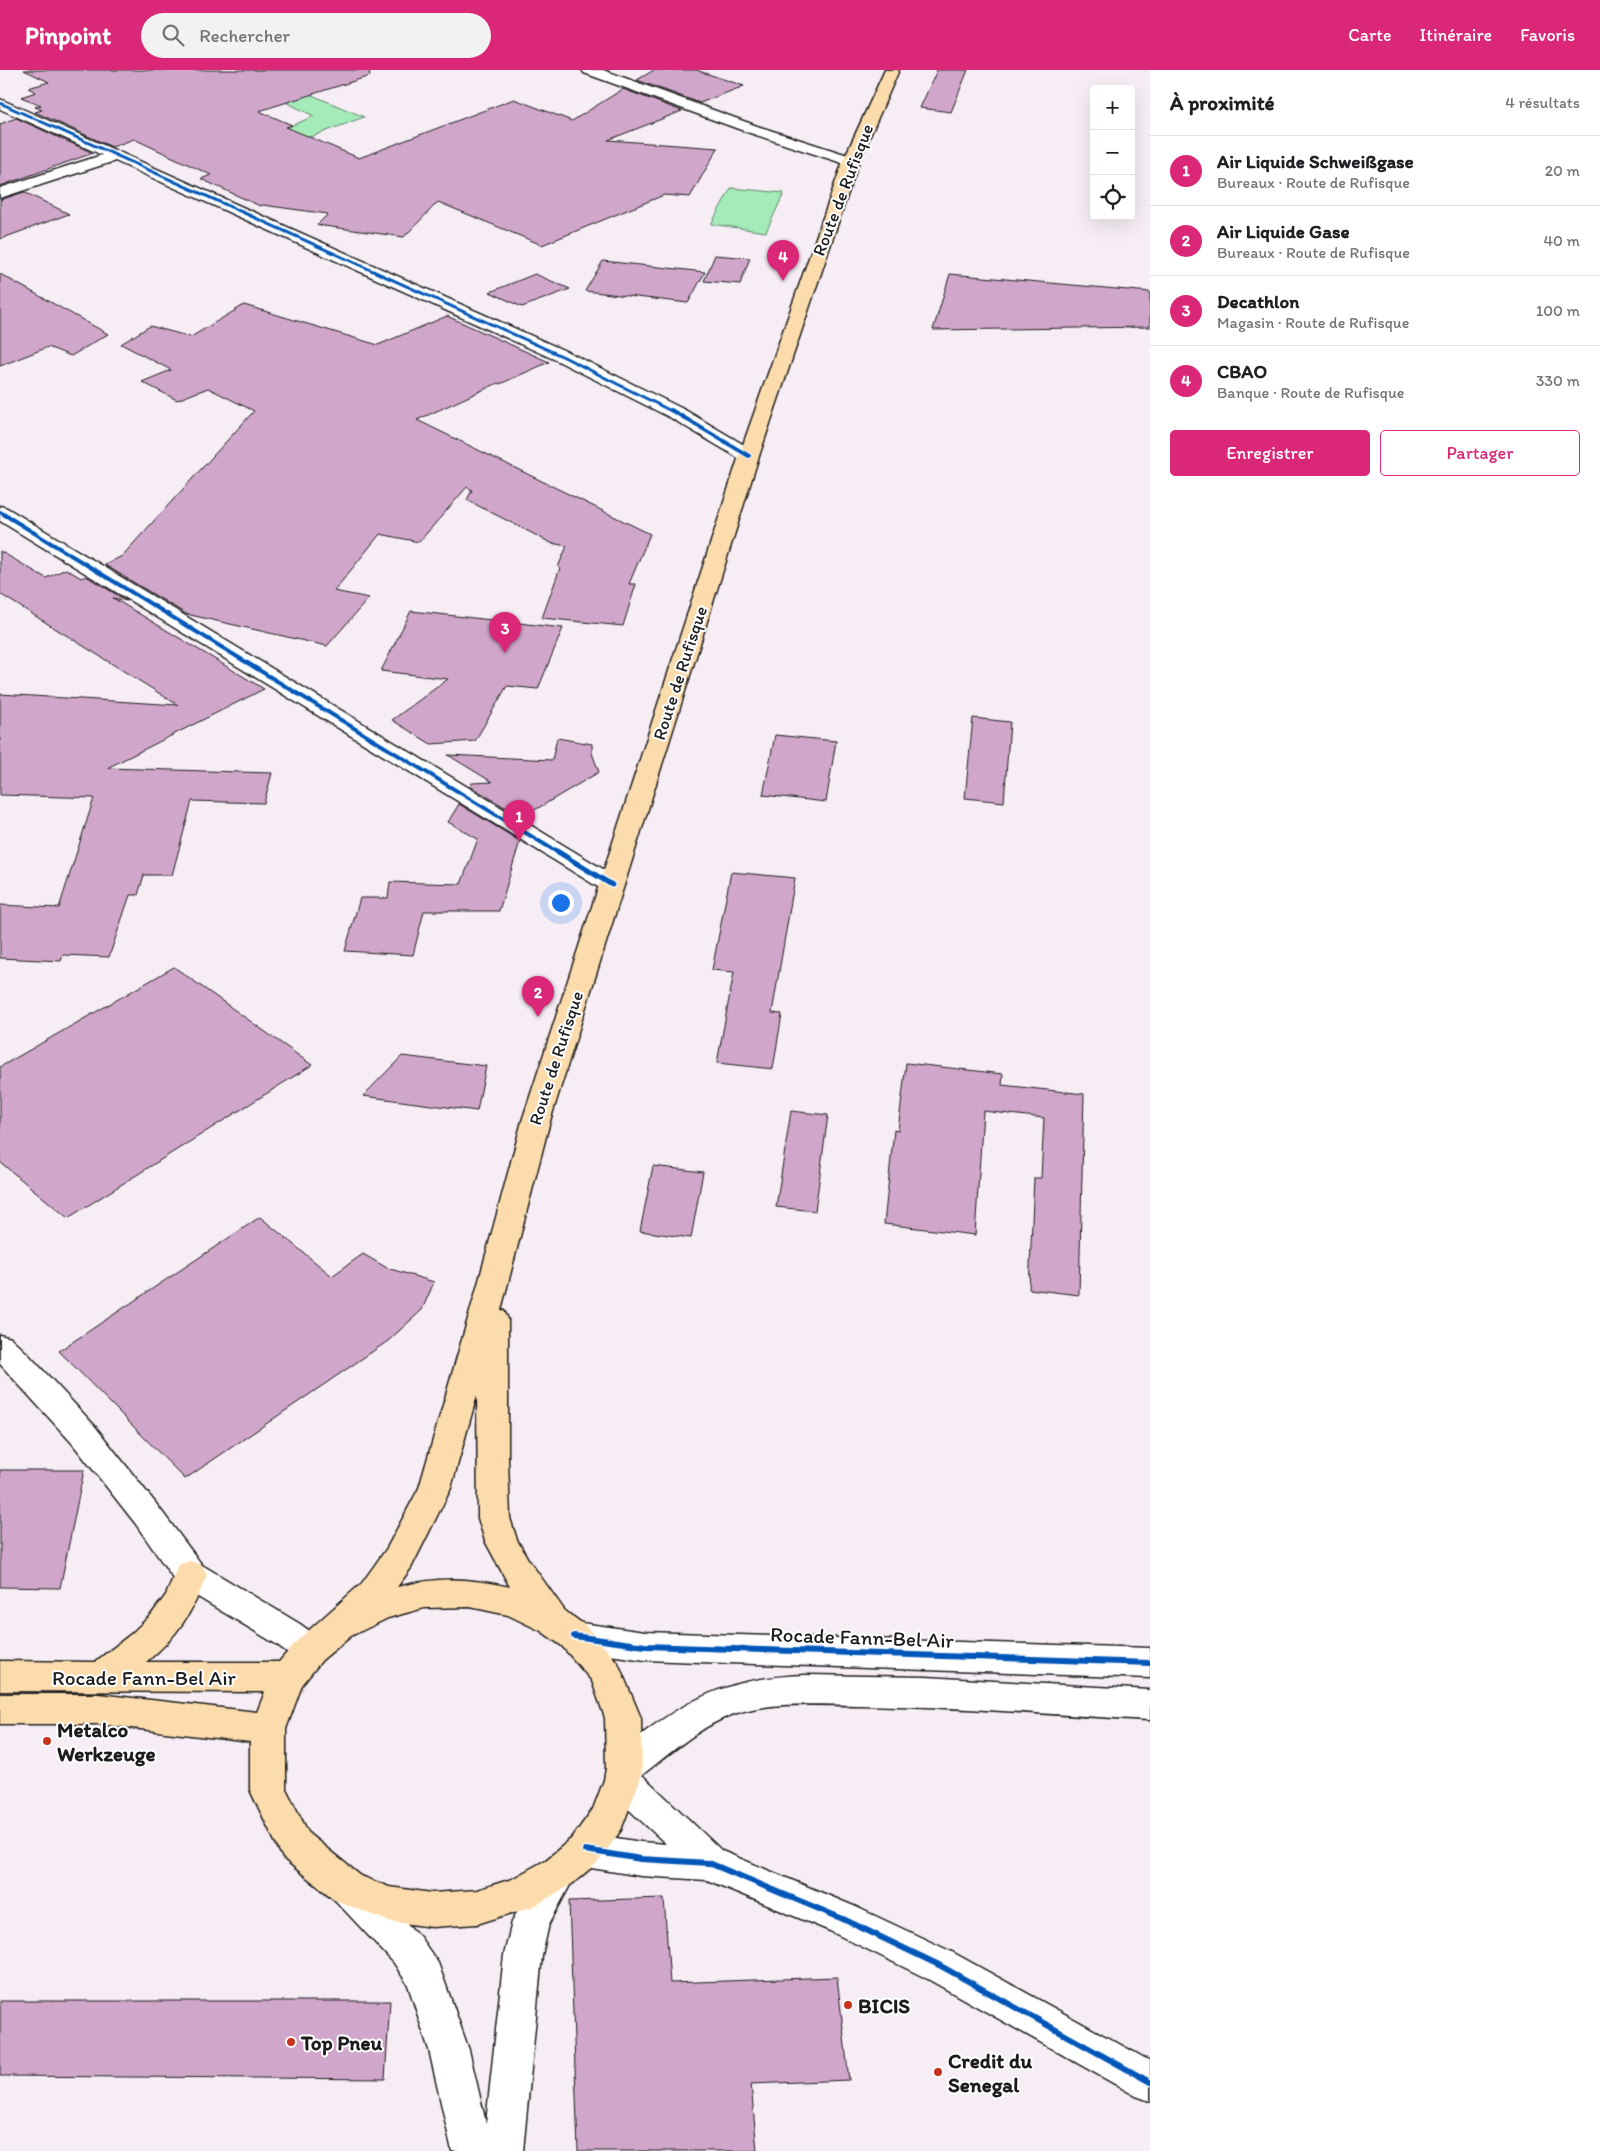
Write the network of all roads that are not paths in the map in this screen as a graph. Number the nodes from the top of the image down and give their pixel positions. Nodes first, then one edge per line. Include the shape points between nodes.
1 (589, 70) edge
2 (892, 70) edge
3 (0, 103) edge
4 (114, 156) junction
5 (851, 161) junction
6 (0, 193) edge
7 (749, 456) junction
8 (0, 512) edge
9 (612, 885) junction
10 (493, 1284) junction
11 (0, 1346) edge
12 (190, 1575) junction
13 (340, 1626) junction
14 (563, 1628) junction
15 (310, 1650) junction
16 (1150, 1662) edge
17 (0, 1676) edge
18 (100, 1677) junction
19 (288, 1677) junction
20 (1150, 1705) edge
21 (0, 1709) edge
22 (268, 1729) junction
23 (623, 1774) junction
24 (572, 1861) junction
25 (709, 1863) junction
26 (348, 1888) junction
27 (1150, 2082) edge
28 (472, 2151) edge
29 (503, 2151) edge

1 - 5 street
2 - 5 main road, Route de Rufisque
3 - 4 street
4 - 6 street
4 - 7 street via 564,357 678,414
5 - 7 main road, Route de Rufisque
7 - 9 main road, Route de Rufisque
8 - 9 street
9 - 10 main road, Route de Rufisque via 536,1121
10 - 13 main road, Route de Rufisque via 435,1488 399,1558 374,1593
10 - 14 main road, Route de Rufisque via 494,1518 501,1541 516,1569
11 - 12 street via 83,1434
12 - 15 street
12 - 18 main road via 178,1605 155,1633
13 - 14 main road via 380,1606 424,1594 470,1593 514,1602
13 - 15 main road
14 - 16 street, Rocade Fann-Bel Air via 645,1646
14 - 23 main road, Route de Rufisque via 606,1673 624,1718
15 - 19 main road
17 - 18 main road, Rocade Fann-Bel Air
18 - 19 main road, Rocade Fann-Bel Air
19 - 22 main road
20 - 23 street via 893,1690 779,1691 738,1698 680,1725
21 - 22 main road, Rocade Fann-Bel Air via 98,1709
22 - 26 main road via 268,1790 296,1846
23 - 24 main road via 608,1818
23 - 25 street
24 - 25 street via 641,1859
24 - 26 main road via 521,1894 477,1907 432,1910 388,1904
24 - 29 street via 547,1889 531,1922 523,1954
25 - 27 street via 939,1965
26 - 28 street via 407,1950 424,1976 449,2050

